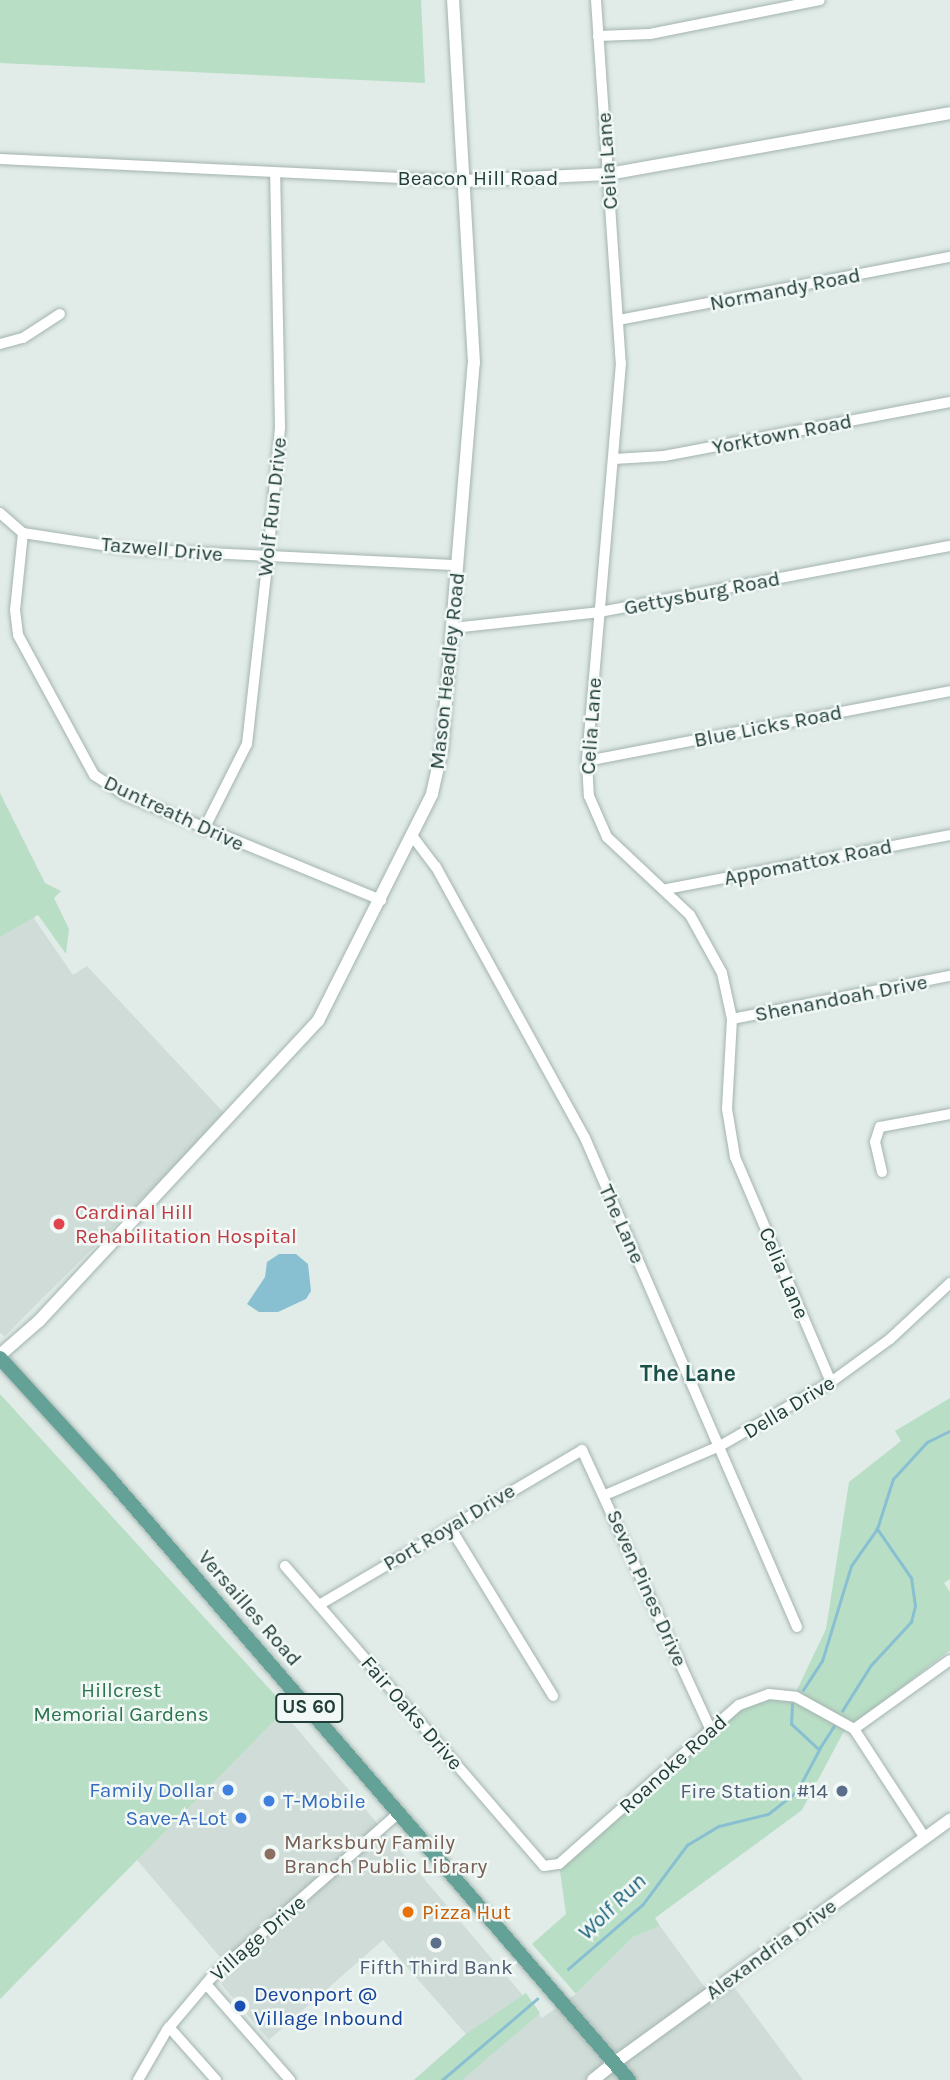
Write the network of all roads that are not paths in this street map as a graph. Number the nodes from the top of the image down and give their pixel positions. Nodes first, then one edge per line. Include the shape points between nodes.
1 (453, 0) edge
2 (596, 0) edge
3 (820, 0) edge
4 (598, 36) junction
5 (950, 113) edge
6 (0, 159) edge
7 (275, 174) junction
8 (608, 174) junction
9 (464, 181) junction
10 (950, 257) edge
11 (60, 314) dead end
12 (619, 320) junction
13 (0, 344) edge
14 (950, 402) edge
15 (614, 459) junction
16 (0, 513) edge
17 (23, 533) junction
18 (950, 546) edge
19 (268, 557) junction
20 (458, 565) junction
21 (600, 612) junction
22 (453, 628) junction
23 (950, 691) edge
24 (587, 761) junction
25 (204, 829) junction
26 (950, 835) edge
27 (413, 837) junction
28 (667, 889) junction
29 (381, 900) junction
30 (950, 976) edge
31 (732, 1019) junction
32 (950, 1114) edge
33 (882, 1172) dead end
34 (950, 1283) edge
35 (0, 1357) edge
36 (831, 1382) junction
37 (720, 1446) junction
38 (580, 1449) joint
39 (605, 1495) junction
40 (450, 1527) junction
41 (285, 1566) dead end
42 (319, 1605) junction
43 (797, 1627) dead end
44 (950, 1660) edge
45 (553, 1696) dead end
46 (854, 1729) junction
47 (711, 1731) junction
48 (398, 1814) junction
49 (950, 1820) edge
50 (925, 1838) junction
51 (538, 1860) joint
52 (206, 1984) junction
53 (169, 2027) junction
54 (614, 2063) junction
55 (138, 2080) edge
56 (216, 2080) edge
57 (290, 2080) edge
58 (593, 2080) edge
59 (629, 2080) edge

1 - 9 main road, Mason Headley Road
2 - 4 street, Celia Lane
3 - 4 street via 650,34
4 - 8 street, Celia Lane
5 - 8 main road, Beacon Hill Road
6 - 7 street, Beacon Hill Road
7 - 9 street, Beacon Hill Road
7 - 19 street, Wolf Run Drive via 280,426
8 - 9 main road, Beacon Hill Road
8 - 12 street, Celia Lane
9 - 20 main road, Mason Headley Road via 474,363
10 - 12 street, Normandy Road
11 - 13 street via 23,338
12 - 15 street, Celia Lane via 621,363
14 - 15 street, Yorktown Road via 664,456
15 - 21 street, Celia Lane
16 - 17 street
17 - 19 street, Tazwell Drive via 127,549
17 - 25 street, Duntreath Drive via 16,624 25,653 76,748 106,785
18 - 21 street, Gettysburg Road
19 - 20 street, Tazwell Drive
19 - 25 street, Wolf Run Drive via 247,744
20 - 22 main road, Mason Headley Road
21 - 22 street, Gettysburg Road
21 - 24 street, Celia Lane
22 - 27 main road, Mason Headley Road via 439,769
23 - 24 street, Blue Licks Road
24 - 28 street, Celia Lane via 589,796 607,837 635,866
25 - 29 street, Duntreath Drive
26 - 28 street, Appomattox Road
27 - 29 main road, Mason Headley Road
27 - 37 street, The Lane via 436,867 584,1138
28 - 31 street, Celia Lane via 705,937 722,973
29 - 35 main road, Mason Headley Road via 337,989 308,1033
30 - 31 street, Shenandoah Drive
31 - 36 street, Celia Lane via 727,1109 735,1157
32 - 33 street via 880,1127 875,1142
34 - 36 street, Della Drive via 890,1339
35 - 48 main road, Versailles Road / US 60
36 - 37 street, Della Drive
37 - 39 street, Della Drive
37 - 43 street, The Lane
38 - 39 street, Seven Pines Drive
38 - 40 street, Port Royal Drive
39 - 47 street, Seven Pines Drive
40 - 42 street, Port Royal Drive
40 - 45 street
41 - 42 street, Fair Oaks Drive
42 - 51 street, Fair Oaks Drive
44 - 46 street
46 - 47 street, Roanoke Road via 782,1693 738,1705
46 - 50 street
47 - 51 street, Roanoke Road via 559,1864 548,1868
48 - 52 street, Village Drive
48 - 54 main road, Versailles Road / US 60
49 - 50 main road, Alexandria Drive
50 - 54 main road, Alexandria Drive
52 - 53 street, Village Drive
52 - 57 street
53 - 55 street, Village Drive
53 - 56 street
54 - 58 main road, Alexandria Drive
54 - 59 main road, Versailles Road / US 60

